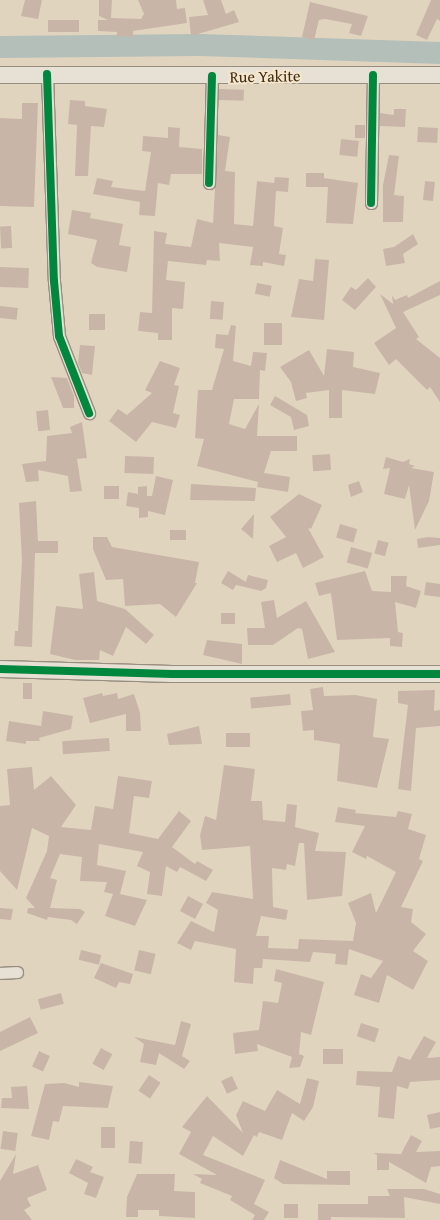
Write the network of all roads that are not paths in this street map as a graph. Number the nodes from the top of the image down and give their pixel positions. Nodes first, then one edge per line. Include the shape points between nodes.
1 (47, 74) junction
2 (0, 75) edge
3 (373, 75) junction
4 (440, 75) edge
5 (212, 76) junction
6 (209, 183) dead end
7 (371, 203) dead end
8 (89, 413) dead end
9 (0, 669) edge
10 (440, 674) edge
11 (17, 972) dead end
12 (0, 973) edge

1 - 2 main road, Rue Yakite
1 - 5 main road, Rue Yakite
1 - 8 street via 59,336
3 - 4 main road, Rue Yakite
3 - 5 main road, Rue Yakite
3 - 7 street
5 - 6 street
9 - 10 main road via 172,674
11 - 12 street

